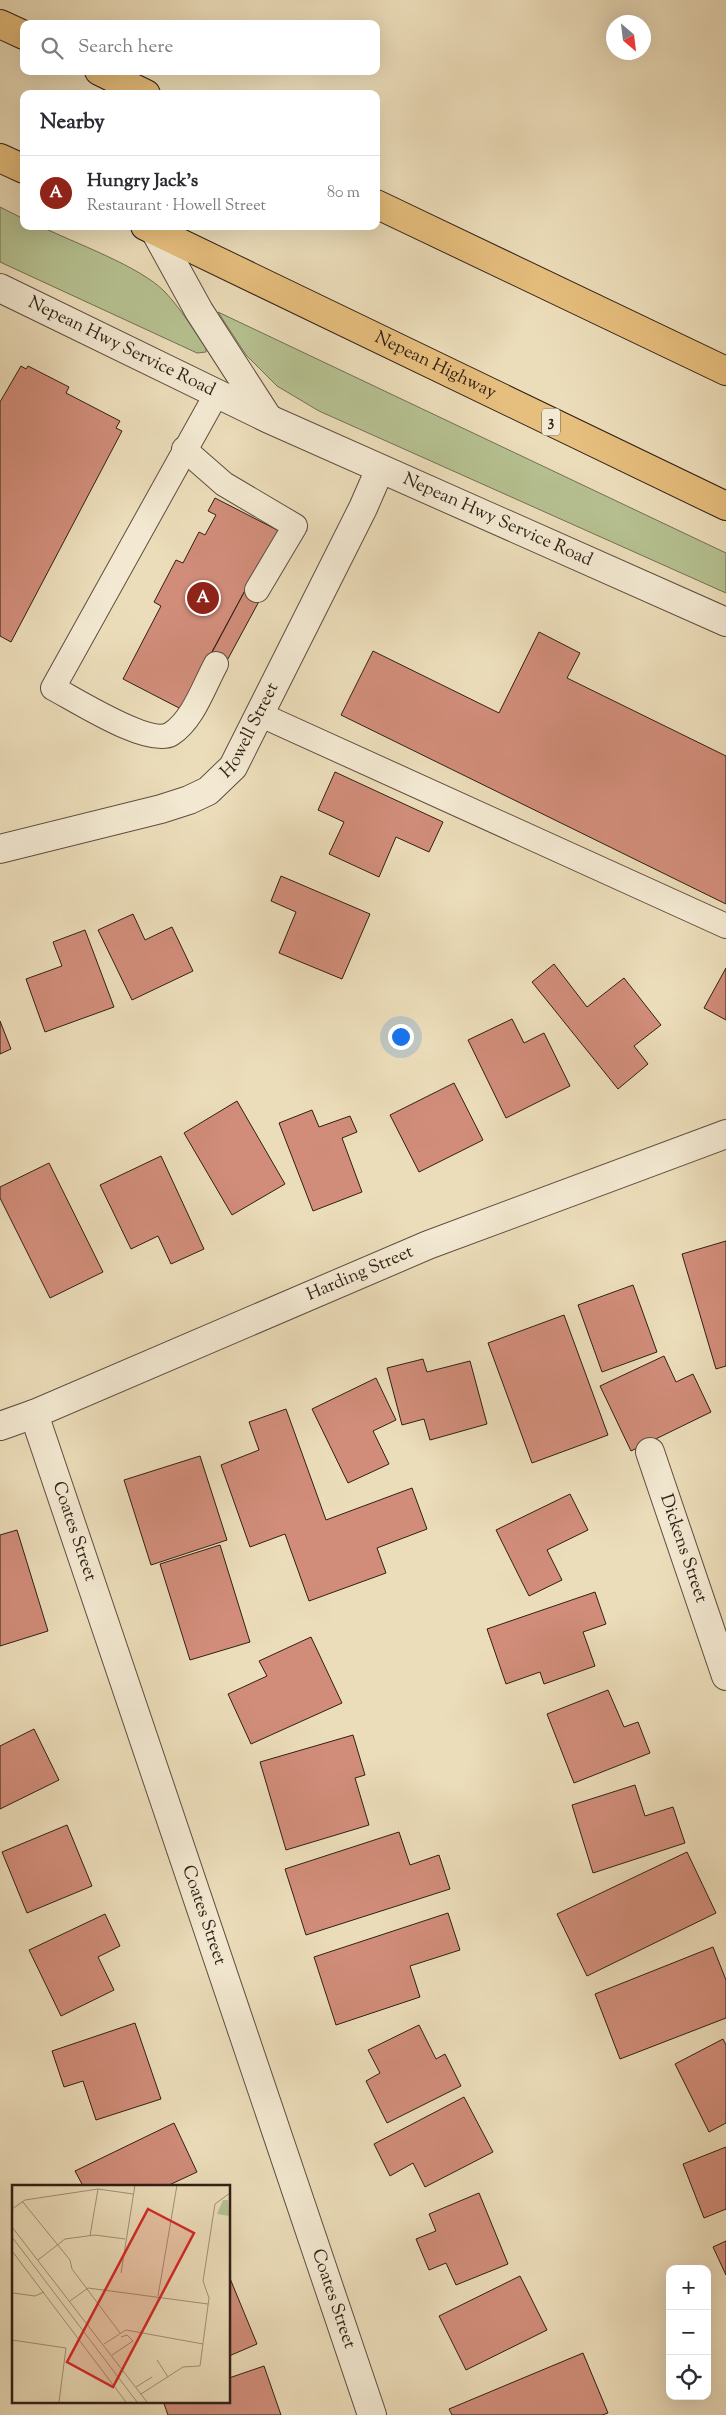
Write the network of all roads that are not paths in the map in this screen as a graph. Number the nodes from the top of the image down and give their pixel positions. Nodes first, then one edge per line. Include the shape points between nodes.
1 (0, 24) edge
2 (20, 33) edge
3 (107, 75) edge
4 (138, 90) edge
5 (0, 158) edge
6 (20, 168) edge
7 (380, 206) edge
8 (151, 230) edge
9 (154, 230) edge
10 (0, 288) edge
11 (726, 372) edge
12 (217, 393) junction
13 (269, 419) junction
14 (184, 449) junction
15 (380, 469) junction
16 (726, 506) edge
17 (256, 590) dead end
18 (726, 622) edge
19 (216, 664) dead end
20 (259, 714) junction
21 (0, 848) edge
22 (726, 926) edge
23 (726, 1134) edge
24 (34, 1414) junction
25 (0, 1426) edge
26 (650, 1452) dead end
27 (726, 1676) edge
28 (372, 2415) edge

1 - 2 highway
3 - 4 highway
5 - 6 highway
7 - 11 highway
8 - 13 street, Nepean Hwy Service Road
9 - 16 highway, Nepean Highway / 3
10 - 12 street, Nepean Hwy Service Road
12 - 13 street, Nepean Hwy Service Road
12 - 14 lane
13 - 15 street, Nepean Hwy Service Road
14 - 17 lane via 224,484 295,526
14 - 19 lane via 53,688 144,735 165,737 186,719
15 - 18 street, Nepean Hwy Service Road
15 - 20 street, Howell Street
20 - 21 street, Howell Street via 233,767 208,790 161,810
20 - 22 lane
23 - 24 street, Harding Street via 428,1245
24 - 25 street, Harding Street
24 - 28 street, Coates Street
26 - 27 street, Dickens Street

